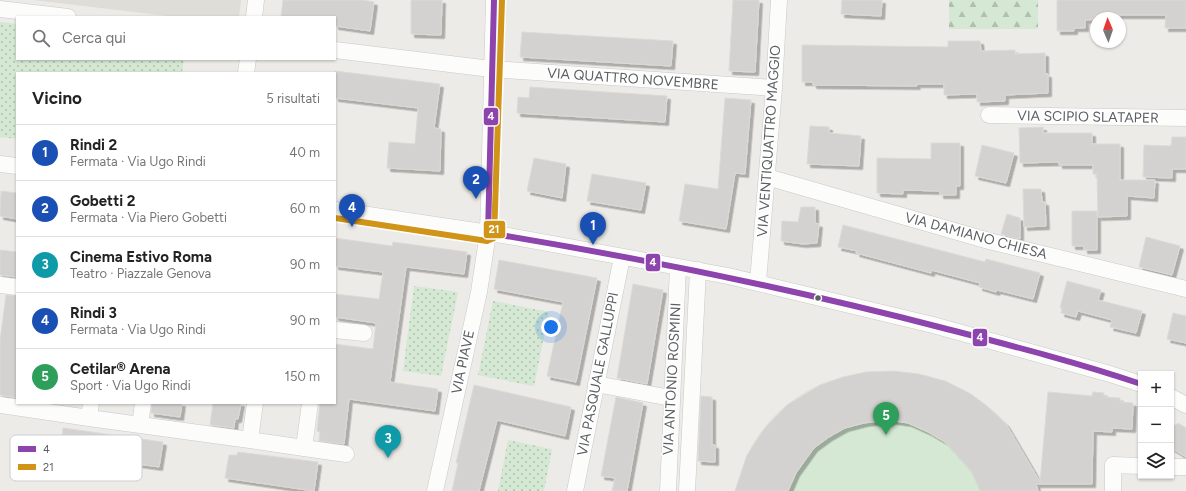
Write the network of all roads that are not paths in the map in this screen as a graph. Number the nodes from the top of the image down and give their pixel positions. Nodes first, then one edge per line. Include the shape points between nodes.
1 (256, 0) edge
2 (494, 0) edge
3 (779, 0) edge
4 (8, 7) edge
5 (62, 16) edge
6 (254, 16) edge
7 (336, 50) edge
8 (248, 60) edge
9 (492, 69) junction
10 (246, 72) edge
11 (774, 88) junction
12 (989, 115) dead end
13 (1186, 118) edge
14 (0, 164) edge
15 (16, 166) edge
16 (767, 177) junction
17 (336, 210) edge
18 (488, 232) junction
19 (622, 257) junction
20 (678, 267) junction
21 (698, 270) junction
22 (758, 282) junction
23 (0, 285) edge
24 (16, 287) edge
25 (1186, 289) edge
26 (336, 330) edge
27 (364, 333) dead end
28 (1138, 383) edge
29 (596, 384) junction
30 (671, 398) junction
31 (1174, 399) edge
32 (143, 404) edge
33 (255, 404) edge
34 (310, 404) edge
35 (0, 405) edge
36 (1186, 405) edge
37 (90, 410) edge
38 (140, 425) junction
39 (250, 440) junction
40 (304, 448) junction
41 (346, 454) dead end
42 (1138, 466) edge
43 (1174, 467) edge
44 (1186, 467) edge
45 (435, 491) edge
46 (575, 491) edge
47 (668, 491) edge
48 (687, 491) edge
49 (1113, 491) edge

1 - 6 street
2 - 9 street, VIA PIAVE
3 - 11 street, VIA VENTIQUATTRO MAGGIO
4 - 5 street
7 - 9 street, VIA QUATTRO NOVEMBRE
8 - 10 street
9 - 11 street, VIA QUATTRO NOVEMBRE
9 - 18 street, VIA PIAVE
11 - 16 street, VIA VENTIQUATTRO MAGGIO
12 - 13 street, VIA SCIPIO SLATAPER
14 - 15 street
16 - 22 street, VIA VENTIQUATTRO MAGGIO
16 - 25 street, VIA DAMIANO CHIESA via 989,241
17 - 18 street
18 - 19 street
18 - 45 street, VIA PIAVE via 479,292
19 - 20 street
19 - 29 street, VIA PASQUALE GALLUPPI
20 - 21 street
20 - 30 street, VIA ANTONIO ROSMINI
21 - 22 street
21 - 48 street, VIA ANTONIO ROSMINI
22 - 28 street via 933,326
23 - 24 street
26 - 27 street
29 - 30 street
29 - 46 street, VIA PASQUALE GALLUPPI
30 - 47 street, VIA ANTONIO ROSMINI
31 - 36 street
32 - 38 street
33 - 39 street
34 - 40 street
35 - 37 street
37 - 38 street
38 - 39 street
39 - 40 street
40 - 41 street
42 - 49 street via 1113,465
43 - 44 street

